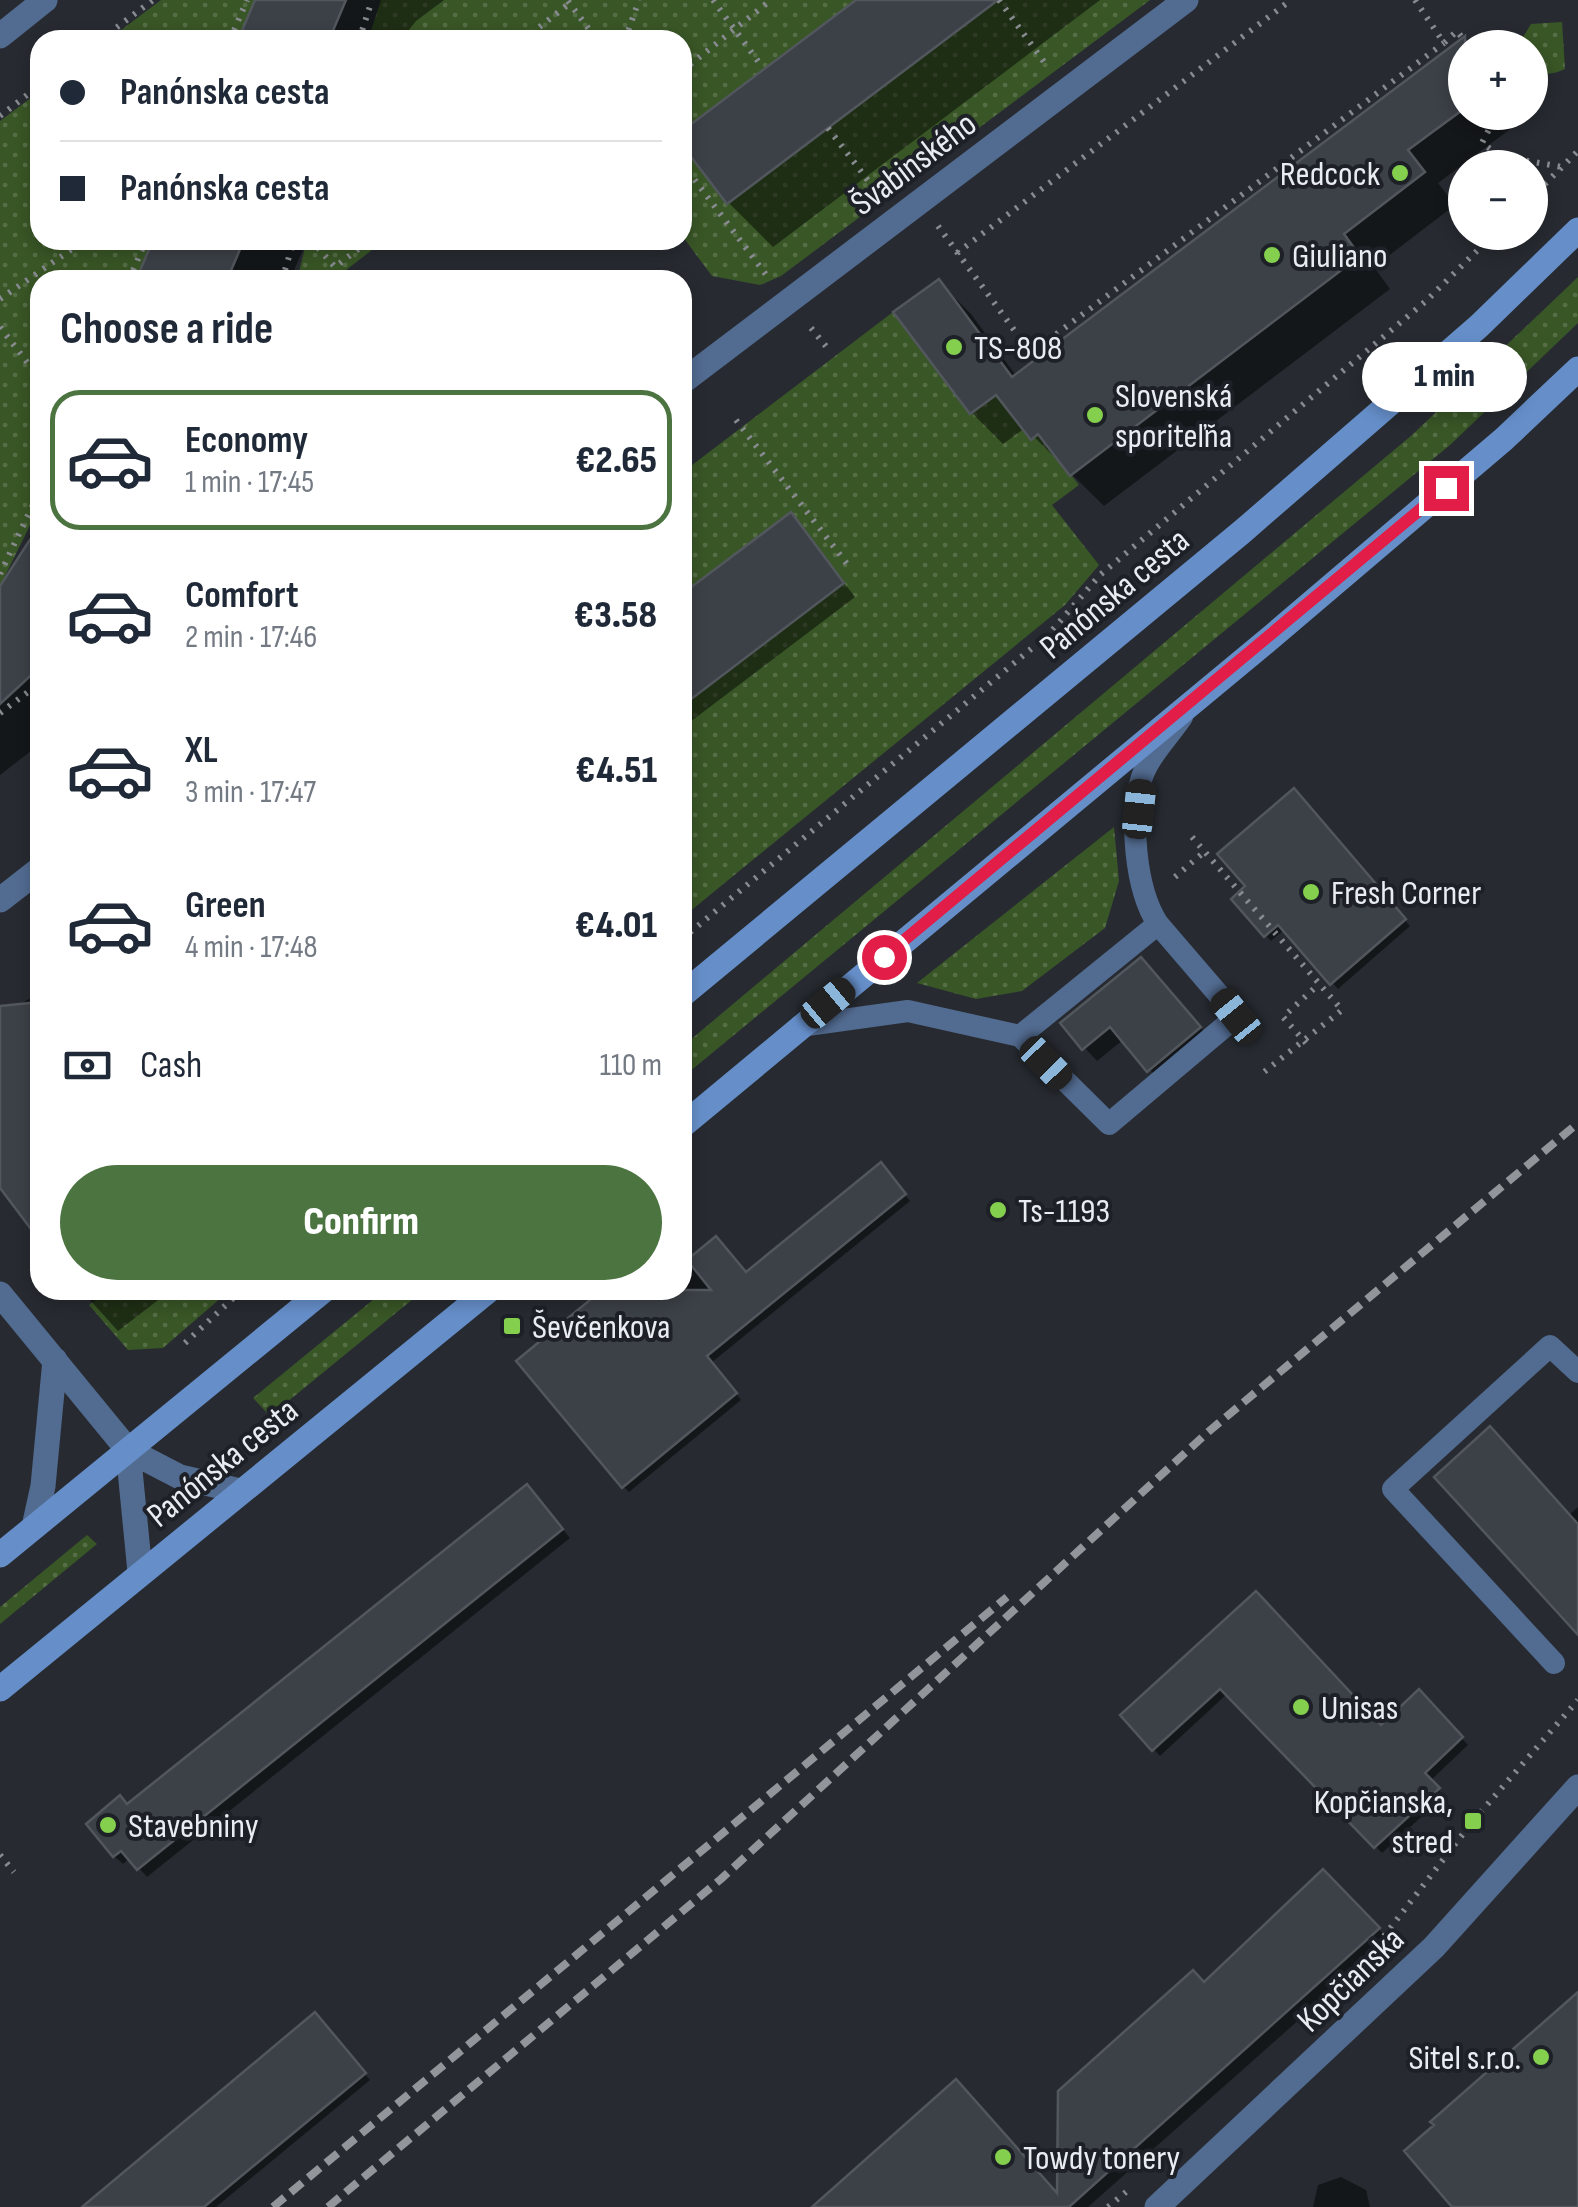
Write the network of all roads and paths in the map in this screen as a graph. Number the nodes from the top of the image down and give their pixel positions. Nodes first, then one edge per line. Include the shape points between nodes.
1 (45, 0) edge
2 (153, 0) edge
3 (247, 0) edge
4 (372, 0) edge
5 (639, 0) edge
6 (714, 0) edge
7 (772, 0) edge
8 (999, 0) edge
9 (1186, 0) edge
10 (1291, 0) edge
11 (1415, 0) edge
12 (569, 2) edge
13 (735, 29) junction
14 (113, 30) edge
15 (234, 30) edge
16 (363, 30) edge
17 (536, 30) edge
18 (590, 30) edge
19 (628, 30) edge
20 (0, 36) edge
21 (1448, 38) edge
22 (1444, 42) junction
23 (692, 63) edge
24 (760, 64) dead end
25 (1067, 90) junction
26 (30, 94) edge
27 (0, 116) edge
28 (828, 128) dead end
29 (1489, 130) edge
30 (1578, 151) edge
31 (1562, 167) junction
32 (692, 177) edge
33 (1548, 181) edge
34 (909, 210) junction
35 (1578, 230) edge
36 (71, 250) edge
37 (320, 250) edge
38 (357, 250) edge
39 (1478, 250) edge
40 (957, 253) junction
41 (335, 266) junction
42 (42, 270) edge
43 (330, 270) edge
44 (30, 278) edge
45 (0, 299) edge
46 (789, 302) junction
47 (0, 327) edge
48 (830, 350) dead end
49 (30, 367) edge
50 (1578, 368) edge
51 (692, 375) edge
52 (736, 420) dead end
53 (30, 511) edge
54 (851, 569) dead end
55 (0, 574) edge
56 (30, 690) edge
57 (1196, 696) junction
58 (0, 713) edge
59 (1192, 836) dead end
60 (30, 878) edge
61 (0, 900) edge
62 (1158, 924) junction
63 (692, 932) edge
64 (1320, 984) junction
65 (692, 987) edge
66 (800, 1026) junction
67 (1020, 1036) junction
68 (1306, 1043) junction
69 (1260, 1076) dead end
70 (692, 1118) edge
71 (0, 1294) edge
72 (231, 1300) edge
73 (312, 1300) edge
74 (477, 1300) edge
75 (185, 1343) dead end
76 (55, 1360) junction
77 (1578, 1372) edge
78 (128, 1450) junction
79 (240, 1492) junction
80 (34, 1527) junction
81 (0, 1555) edge
82 (140, 1572) junction
83 (1554, 1663) dead end
84 (0, 1689) edge
85 (1578, 1700) edge
86 (1578, 1788) edge
87 (0, 1855) edge
88 (14, 1872) dead end
89 (1362, 1964) dead end
90 (1133, 2186) dead end
91 (1108, 2207) edge
92 (1157, 2207) edge

1 - 20 street
2 - 14 path
3 - 15 path
4 - 16 path
5 - 19 path
6 - 13 path
7 - 13 path
8 - 25 path
9 - 25 street, Švabinského
10 - 40 path
11 - 22 path
12 - 17 path
12 - 18 path
13 - 23 path
13 - 24 path
21 - 22 path
22 - 40 path via 1031,353
25 - 34 street, Švabinského
26 - 27 path
28 - 34 path via 880,196
29 - 31 path via 1482,143 1500,156
30 - 31 path
31 - 33 path
32 - 46 path
34 - 40 path via 936,223
34 - 46 street, Švabinského
35 - 65 main road, Panónska cesta via 1342,446
36 - 42 path
37 - 41 path
38 - 41 path
39 - 63 path via 1426,302 1100,574 1049,634
41 - 43 path
44 - 45 path
46 - 48 path
46 - 51 street, Švabinského
47 - 49 path
50 - 57 main road via 1475,464
52 - 54 path
53 - 55 path
56 - 58 path
57 - 62 lane via 1142,776 1135,842 1145,904
57 - 66 main road
59 - 64 path
60 - 61 street
62 - 67 lane
62 - 67 lane via 1236,1016 1109,1124
64 - 68 path via 1342,1010
64 - 68 path via 1283,1017
66 - 67 lane via 908,1011
66 - 70 main road
68 - 69 path
71 - 76 street
72 - 75 path
73 - 78 main road, Panónska cesta
74 - 79 main road, Panónska cesta
76 - 78 street
76 - 80 street
77 - 83 lane via 1550,1346 1392,1489
78 - 79 street via 180,1477
78 - 80 main road, Panónska cesta
78 - 82 street
79 - 82 main road, Panónska cesta
80 - 81 main road, Panónska cesta
82 - 84 main road, Panónska cesta
85 - 89 path
86 - 92 street, Kopčianska via 1434,1946
87 - 88 path
90 - 91 path

